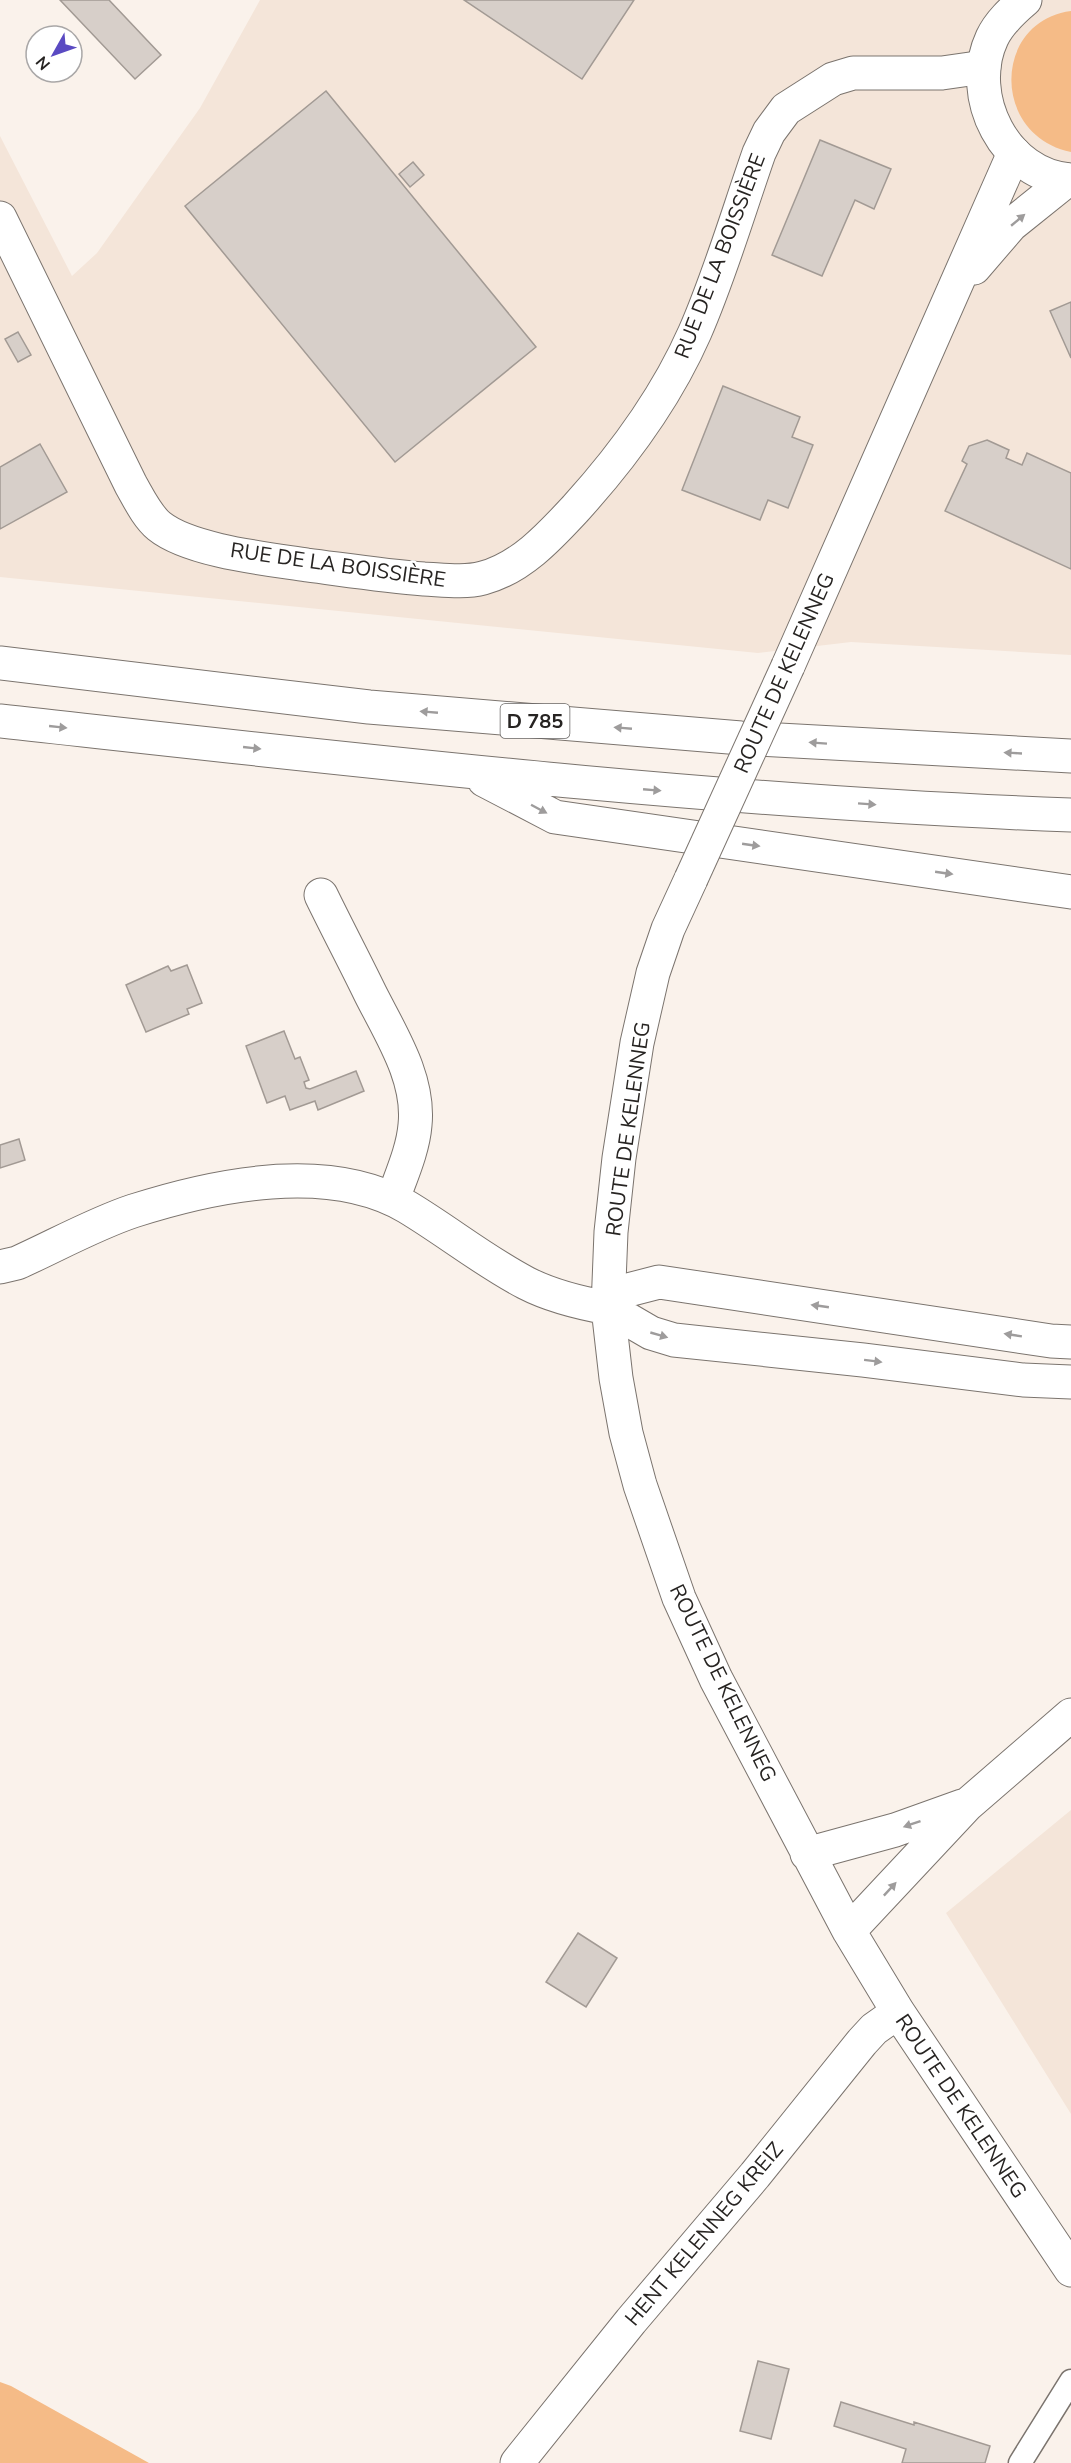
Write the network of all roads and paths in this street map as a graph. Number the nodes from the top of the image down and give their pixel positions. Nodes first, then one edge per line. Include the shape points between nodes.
1 (1014, 4) edge
2 (984, 67) junction
3 (1014, 153) junction
4 (1069, 180) edge
5 (0, 218) edge
6 (951, 295) junction
7 (0, 663) edge
8 (0, 721) edge
9 (1071, 756) edge
10 (468, 772) junction
11 (1071, 815) edge
12 (1071, 892) edge
13 (321, 895) dead end
14 (393, 1199) junction
15 (0, 1267) edge
16 (608, 1308) junction
17 (1071, 1342) edge
18 (1071, 1382) edge
19 (1071, 1714) edge
20 (967, 1805) junction
21 (807, 1854) junction
22 (849, 1931) junction
23 (898, 2012) junction
24 (1071, 2270) edge
25 (1071, 2381) edge
26 (517, 2463) edge
27 (1020, 2463) edge

1 - 2 main road via 992,38
2 - 3 main road via 984,98 995,128
2 - 5 main road, RUE DE LA BOISSIÈRE via 942,73 853,73 833,79 786,109 759,153 694,333 637,435 540,546 514,564 474,580 381,575 274,560 200,545 159,526 131,485
3 - 4 main road via 1038,171
3 - 6 main road, ROUTE DE KELENNEG
6 -> 4 main road, ROUTE DE KELENNEG via 1011,225
6 - 16 main road, ROUTE DE KELENNEG, bridge via 668,929 653,973 637,1043 618,1168
9 -> 7 main road, D 785 via 741,738 381,708
8 -> 10 main road
10 -> 11 main road via 655,790
10 -> 12 main road via 555,817
13 - 14 main road via 393,1038 414,1095 412,1141
14 - 15 main road via 366,1190 292,1181 219,1188 131,1212
14 - 16 main road via 526,1283 555,1295
17 -> 16 main road via 659,1282 628,1290
16 -> 18 main road via 651,1333 693,1343
16 - 21 main road, ROUTE DE KELENNEG via 626,1433 679,1598 716,1679
19 - 20 main road
20 -> 21 main road via 896,1830
22 -> 20 main road
21 - 22 main road, ROUTE DE KELENNEG
22 - 23 main road, ROUTE DE KELENNEG
23 - 24 main road, ROUTE DE KELENNEG
23 - 26 main road, HENT KELENNEG KREIZ via 862,2042
25 - 27 lane

